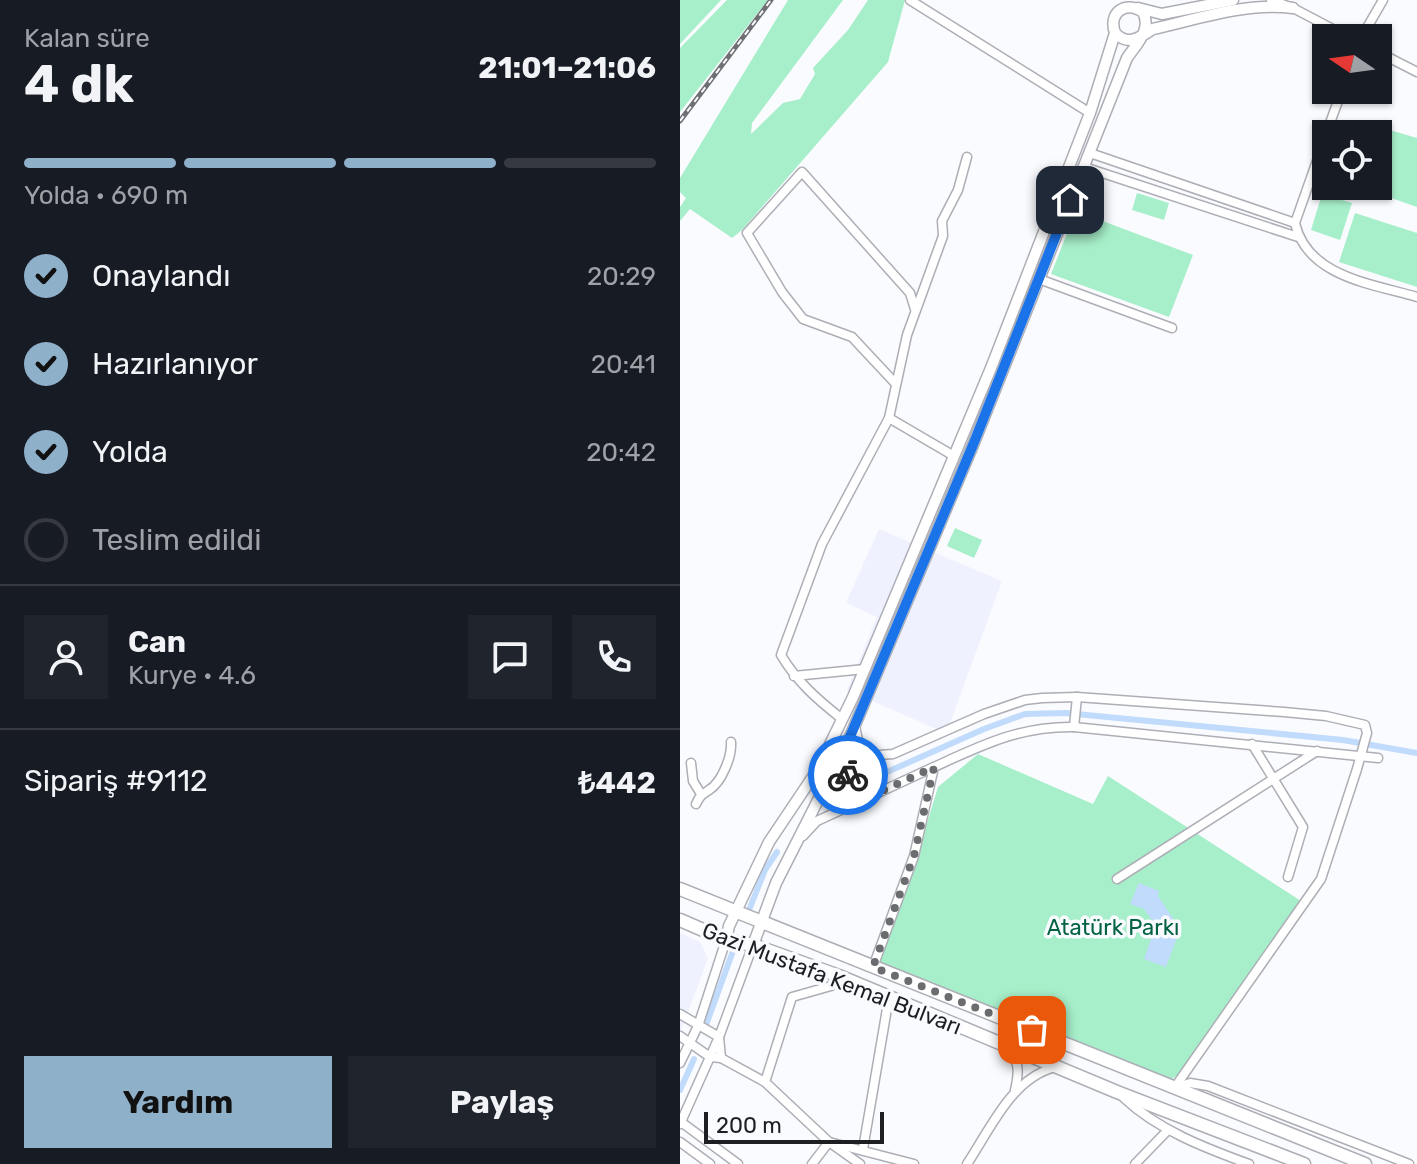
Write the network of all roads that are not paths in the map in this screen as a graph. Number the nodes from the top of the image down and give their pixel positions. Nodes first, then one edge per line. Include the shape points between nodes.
1 (910, 0) edge
2 (1130, 0) edge
3 (1233, 0) edge
4 (1271, 0) edge
5 (1383, 0) edge
6 (1139, 8) junction
7 (1293, 8) junction
8 (1323, 24) edge
9 (1369, 24) edge
10 (1115, 33) junction
11 (1141, 37) junction
12 (1392, 59) edge
13 (1417, 72) edge
14 (1090, 113) junction
15 (1079, 141) junction
16 (1091, 150) junction
17 (967, 157) dead end
18 (1068, 168) junction
19 (1082, 172) junction
20 (1312, 174) edge
21 (1295, 223) junction
22 (1298, 237) junction
23 (1030, 264) junction
24 (1040, 276) junction
25 (1417, 297) edge
26 (915, 309) junction
27 (1172, 328) dead end
28 (895, 383) junction
29 (889, 418) junction
30 (954, 456) junction
31 (865, 669) junction
32 (794, 676) junction
33 (1077, 697) junction
34 (842, 719) junction
35 (855, 724) junction
36 (1074, 727) junction
37 (849, 739) junction
38 (731, 742) dead end
39 (1252, 744) junction
40 (1317, 751) junction
41 (1361, 752) junction
42 (877, 756) junction
43 (1378, 758) dead end
44 (691, 763) dead end
45 (847, 763) junction
46 (934, 767) junction
47 (1273, 780) junction
48 (701, 794) junction
49 (858, 802) junction
50 (696, 804) dead end
51 (775, 836) junction
52 (792, 849) junction
53 (1288, 877) dead end
54 (1117, 879) dead end
55 (680, 889) edge
56 (736, 912) junction
57 (680, 920) edge
58 (762, 923) junction
59 (726, 940) junction
60 (753, 945) junction
61 (873, 967) junction
62 (839, 976) junction
63 (889, 997) junction
64 (680, 1014) edge
65 (698, 1026) junction
66 (680, 1036) edge
67 (719, 1037) junction
68 (1001, 1042) junction
69 (689, 1043) junction
70 (710, 1057) junction
71 (721, 1058) junction
72 (680, 1063) edge
73 (1059, 1066) junction
74 (765, 1082) junction
75 (1175, 1087) junction
76 (1015, 1090) junction
77 (1117, 1092) junction
78 (681, 1123) edge
79 (1168, 1130) junction
80 (680, 1142) edge
81 (829, 1142) junction
82 (863, 1149) junction
83 (710, 1164) edge
84 (738, 1164) edge
85 (812, 1164) edge
86 (860, 1164) edge
87 (914, 1164) edge
88 (967, 1164) edge
89 (1135, 1164) edge
90 (1249, 1164) edge
91 (1304, 1164) edge
92 (1365, 1164) edge
93 (1409, 1164) edge

1 - 14 street
2 - 6 main road
3 - 6 main road via 1162,14
4 - 7 street
5 - 9 street
6 - 10 main road via 1113,11
6 - 11 main road via 1147,23
7 - 8 street
7 - 11 main road via 1253,7 1153,29
10 - 11 main road via 1125,40
10 - 14 main road
11 - 16 main road via 1127,58
12 - 13 street
14 - 15 main road
15 - 16 main road
15 - 18 main road
16 - 19 main road
16 - 21 street
17 - 26 street
18 - 19 main road
18 - 23 main road
19 - 22 street
19 - 24 main road
20 - 21 street
21 - 22 street
22 - 25 street via 1322,265
23 - 24 main road via 1041,266
23 - 30 main road
24 - 27 street
24 - 35 main road
26 - 28 street
26 - 28 street via 910,293 802,172 747,233 803,319 852,337
28 - 29 street
29 - 30 street
29 - 32 street via 822,544 786,641 781,655
30 - 31 main road
31 - 32 street
31 - 34 main road
32 - 34 street
33 - 36 street
33 - 41 street via 1356,721 1367,733
33 - 42 street via 1025,700
34 - 51 main road via 818,769
35 - 37 main road
35 - 42 street via 861,747
36 - 39 street
36 - 46 street via 1005,735
37 - 45 street
37 - 52 main road
38 - 48 street via 722,773
39 - 40 street
39 - 47 street
40 - 41 street
40 - 47 street
41 - 43 street
41 - 75 street via 1321,879
42 - 45 street
44 - 48 street
45 - 49 street
46 - 49 street
46 - 61 street via 914,856
47 - 53 street via 1303,827
47 - 54 street
48 - 50 street
49 - 52 street via 817,821
51 - 52 main road
51 - 56 main road
52 - 58 main road
55 - 56 highway, Gazi Mustafa Kemal Bulvarı
56 - 58 highway, Gazi Mustafa Kemal Bulvarı
56 - 59 main road
57 - 59 highway, Gazi Mustafa Kemal Bulvarı
58 - 60 main road
58 - 61 highway, Gazi Mustafa Kemal Bulvarı
59 - 60 highway, Gazi Mustafa Kemal Bulvarı
59 - 65 street
60 - 62 highway, Gazi Mustafa Kemal Bulvarı
60 - 67 street
61 - 75 highway, Gazi Mustafa Kemal Bulvarı
62 - 63 highway, Gazi Mustafa Kemal Bulvarı
62 - 74 street via 831,986 792,997
63 - 68 highway, Gazi Mustafa Kemal Bulvarı
63 - 82 street
64 - 65 street
65 - 67 street
65 - 69 street
66 - 69 street
67 - 70 street
67 - 71 street
68 - 73 highway, Gazi Mustafa Kemal Bulvarı
68 - 76 street via 1017,1061
69 - 70 street
69 - 72 street
70 - 71 street
70 - 78 street
71 - 74 street
73 - 76 street via 1038,1071
73 - 77 highway, Gazi Mustafa Kemal Bulvarı
74 - 81 street
75 - 92 highway, Gazi Mustafa Kemal Bulvarı
75 - 93 street, Gazi Mustafa Kemal Bulvarı via 1208,1086
76 - 88 street
77 - 79 street, Gazi Mustafa Kemal Bulvarı
77 - 91 highway, Gazi Mustafa Kemal Bulvarı
78 - 84 street
79 - 89 street
79 - 90 street, Gazi Mustafa Kemal Bulvarı
80 - 83 street
81 - 82 street
81 - 85 street
81 - 86 street
82 - 87 street

